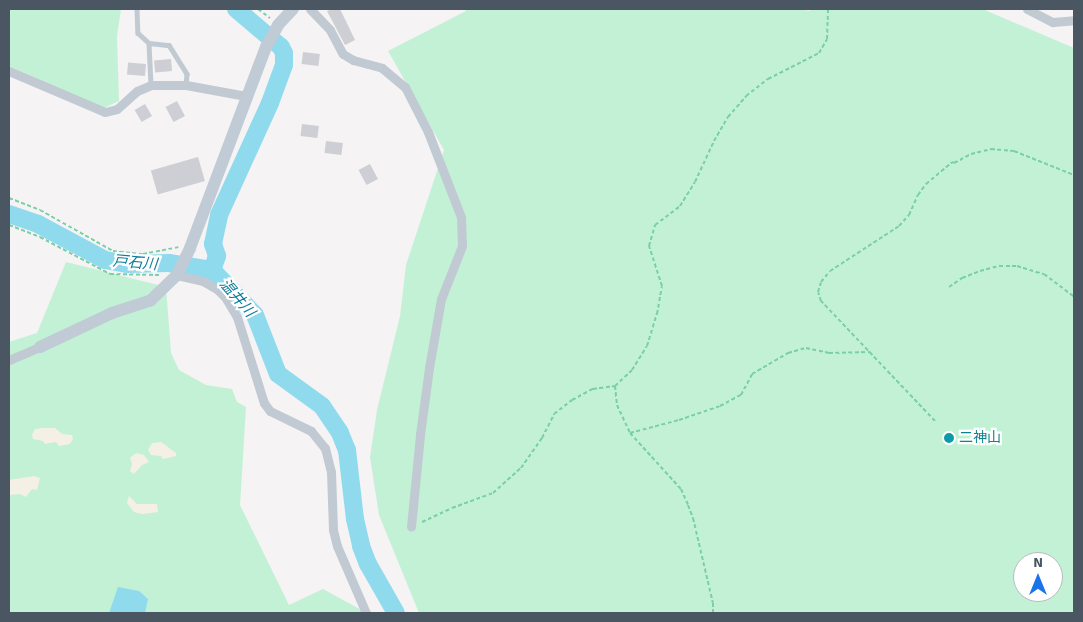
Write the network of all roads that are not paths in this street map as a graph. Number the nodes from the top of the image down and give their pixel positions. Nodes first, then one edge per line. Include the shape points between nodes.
1 (137, 9) edge
2 (293, 9) edge
3 (310, 9) edge
4 (1027, 9) edge
5 (1074, 20) edge
6 (148, 43) junction
7 (9, 71) edge
8 (151, 85) junction
9 (186, 85) junction
10 (246, 96) junction
11 (177, 275) junction
12 (40, 347) joint
13 (9, 360) edge
14 (411, 527) road end
15 (366, 613) edge

1 - 6 lane via 138,33
2 - 10 street via 277,26
3 - 14 street via 330,30 343,54 382,68 404,87 428,132 461,217 462,246 441,299 434,342
4 - 5 street via 1053,22
6 - 8 lane
6 - 9 lane via 169,45 187,74
7 - 8 street via 105,112 117,109 137,90
8 - 9 street
9 - 10 street
10 - 11 street
11 - 12 street via 150,300 112,312
11 - 15 street via 203,280 225,297 237,317 264,403 278,416 310,431 325,448 331,472 333,530
12 - 13 street

